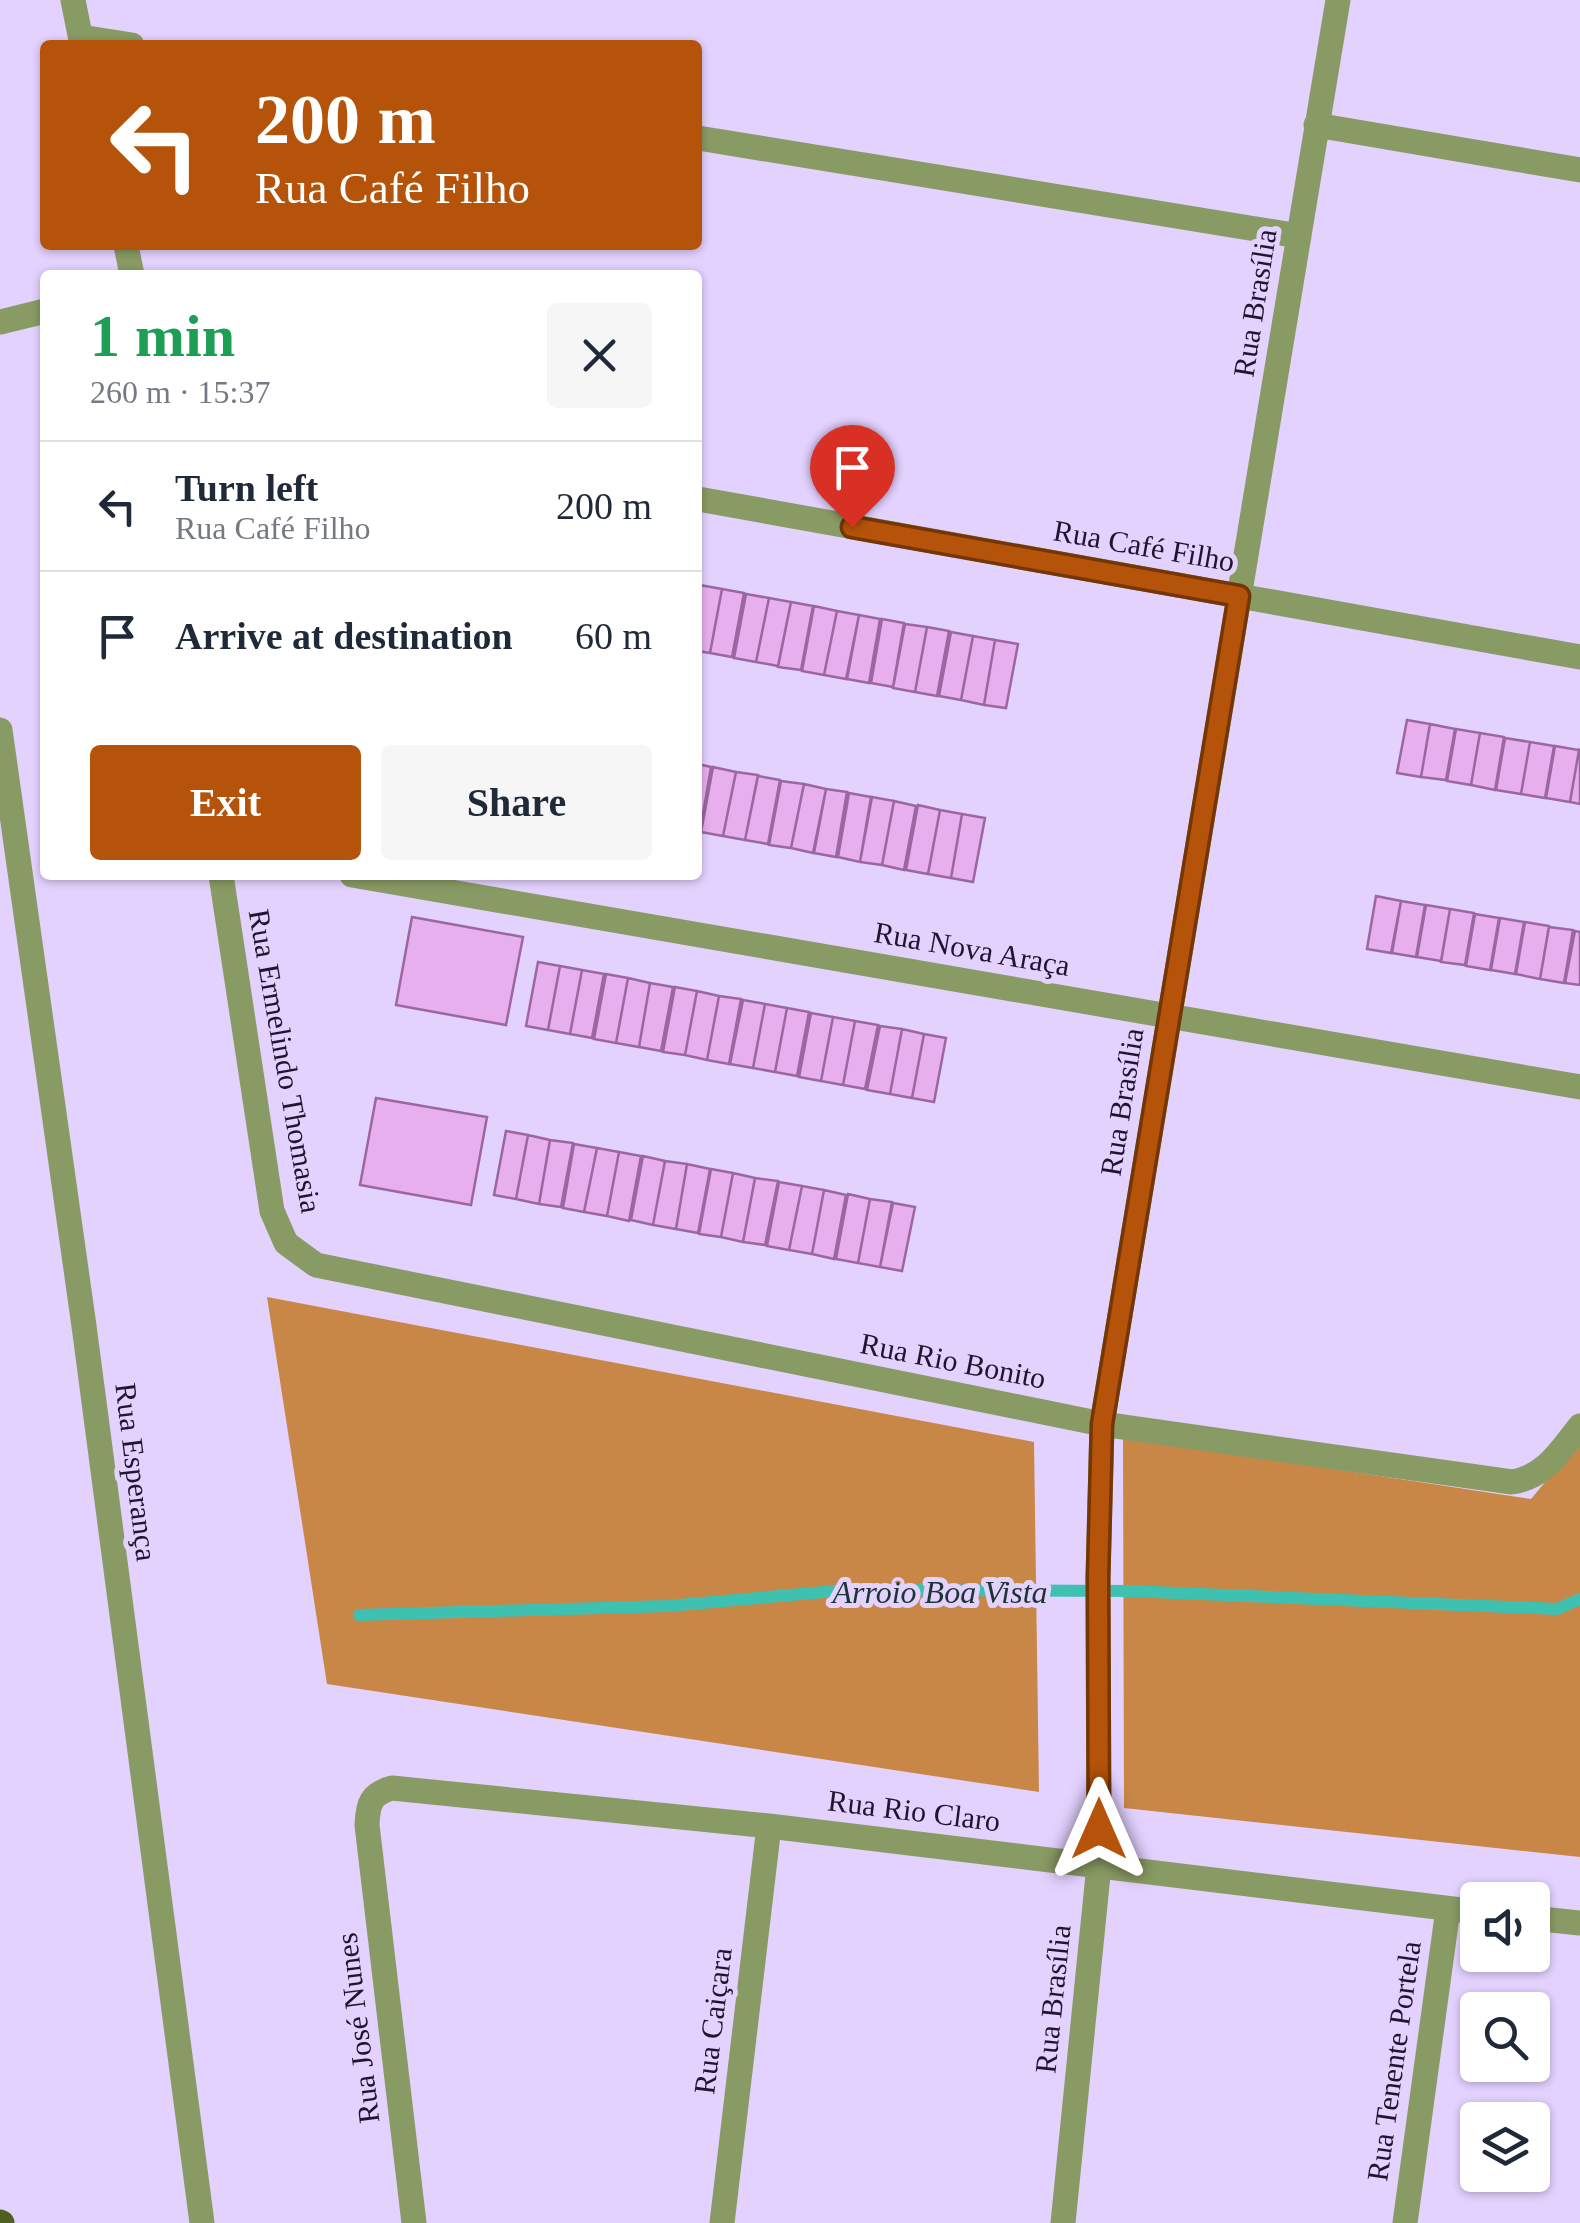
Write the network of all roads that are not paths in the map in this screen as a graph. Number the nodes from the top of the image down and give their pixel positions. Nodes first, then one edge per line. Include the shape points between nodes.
1 (73, 0) edge
2 (1338, 0) edge
3 (82, 40) edge
4 (1316, 125) junction
5 (702, 139) edge
6 (1580, 170) edge
7 (1299, 236) junction
8 (40, 312) edge
9 (0, 322) edge
10 (702, 501) edge
11 (1239, 596) junction
12 (1580, 656) edge
13 (0, 730) edge
14 (222, 880) edge
15 (381, 880) edge
16 (1169, 1016) junction
17 (1580, 1088) edge
18 (351, 1274) joint
19 (1102, 1424) junction
20 (1580, 1426) edge
21 (367, 1825) joint
22 (769, 1826) junction
23 (1099, 1865) junction
24 (1448, 1909) junction
25 (1460, 1910) edge
26 (1550, 1920) edge
27 (1580, 1924) edge
28 (202, 2223) edge
29 (414, 2223) edge
30 (722, 2223) edge
31 (1064, 2223) edge
32 (1405, 2223) edge

1 - 3 street
2 - 4 street, Rua Brasília
4 - 6 street
4 - 7 street, Rua Brasília
5 - 7 street
7 - 11 street, Rua Brasília
8 - 9 street
10 - 11 street, Rua Café Filho
11 - 12 street, Rua Café Filho
11 - 16 street, Rua Brasília
13 - 28 street, Rua Esperança
14 - 18 street, Rua Ermelindo Thomasia via 272,1211 286,1244 316,1265
15 - 16 street, Rua Nova Araça
16 - 17 street, Rua Nova Araça
16 - 19 street, Rua Brasília
18 - 19 street, Rua Rio Bonito
19 - 20 street, Rua Rio Bonito via 1512,1482 1544,1469
19 - 23 street, Rua Brasília
21 - 22 street, Rua Rio Claro via 368,1804 392,1788
21 - 29 street, Rua José Nunes
22 - 23 street, Rua Rio Claro
22 - 30 street, Rua Caiçara
23 - 24 street, Rua Rio Claro
23 - 31 street, Rua Brasília
24 - 25 street, Rua Rio Claro
24 - 32 street, Rua Tenente Portela
26 - 27 street

